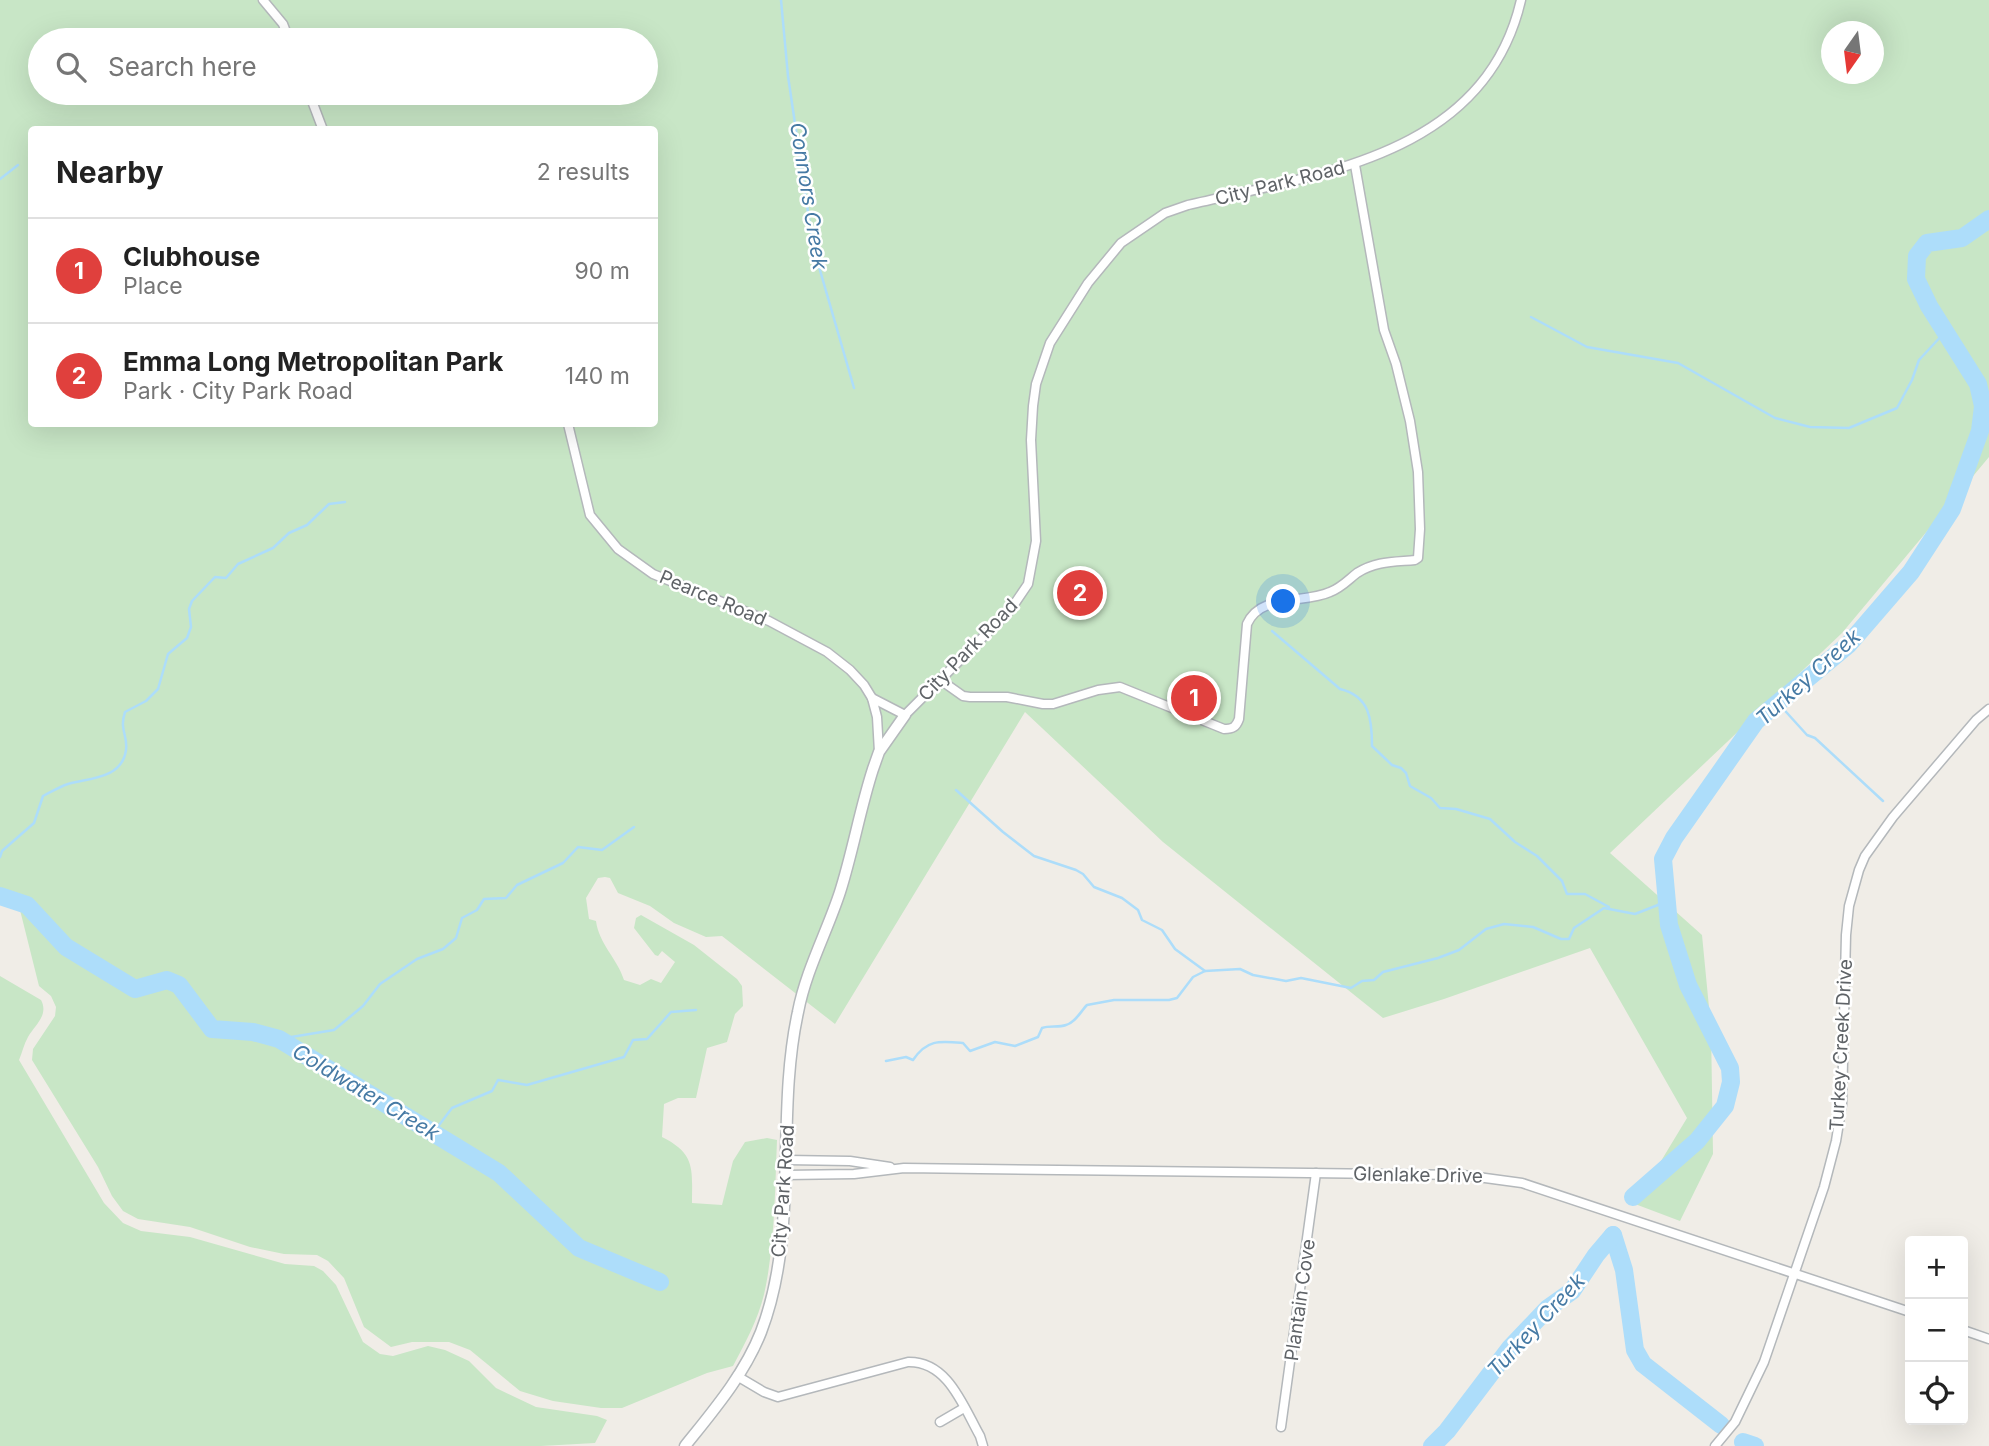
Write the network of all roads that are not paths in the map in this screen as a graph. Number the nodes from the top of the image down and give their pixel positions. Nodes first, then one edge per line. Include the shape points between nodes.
1 (263, 0) edge
2 (1521, 0) edge
3 (285, 28) edge
4 (314, 105) edge
5 (321, 126) edge
6 (1355, 164) junction
7 (569, 427) edge
8 (939, 679) junction
9 (872, 698) junction
10 (1989, 709) edge
11 (905, 715) junction
12 (880, 752) junction
13 (787, 1160) junction
14 (904, 1168) junction
15 (1316, 1173) junction
16 (786, 1175) junction
17 (1793, 1273) junction
18 (1905, 1310) edge
19 (1968, 1332) edge
20 (1989, 1339) edge
21 (737, 1376) junction
22 (964, 1408) junction
23 (940, 1422) dead end
24 (1281, 1427) dead end
25 (685, 1446) edge
26 (983, 1446) edge
27 (1715, 1446) edge

1 - 3 street
2 - 6 street, City Park Road via 1494,67 1454,112 1416,137
4 - 5 street
6 - 8 street, City Park Road via 1165,213 1121,243 1106,260 1050,343 1036,384 1031,440 1036,541 1028,584 1011,609
6 - 8 street via 1384,330 1410,421 1418,472 1418,558 1371,566 1328,593 1255,611 1247,624 1239,719 1231,729 1120,687 1043,704 963,696
7 - 9 street, Pearce Road via 590,515 618,549 653,574 769,621 827,652 850,670
8 - 11 street, City Park Road
9 - 11 street
9 - 12 street, Pearce Road
10 - 17 street, Turkey Creek Drive via 1893,817 1859,870 1846,935 1842,1104 1836,1141
11 - 12 street, City Park Road
12 - 13 street, City Park Road via 840,891 798,1010
13 - 14 street, Glenlake Drive
13 - 16 street, City Park Road
14 - 15 street, Glenlake Drive
14 - 16 street, Glenlake Drive
15 - 17 street, Glenlake Drive via 1463,1175 1522,1183
15 - 24 street, Plantain Cove
16 - 21 street, City Park Road via 773,1292 760,1334
17 - 18 street, Glenlake Drive
17 - 27 street, Turkey Creek Drive via 1764,1362 1735,1422
19 - 20 street
21 - 22 street via 778,1397 921,1362 948,1380
21 - 25 street, City Park Road
22 - 23 street
22 - 26 street

